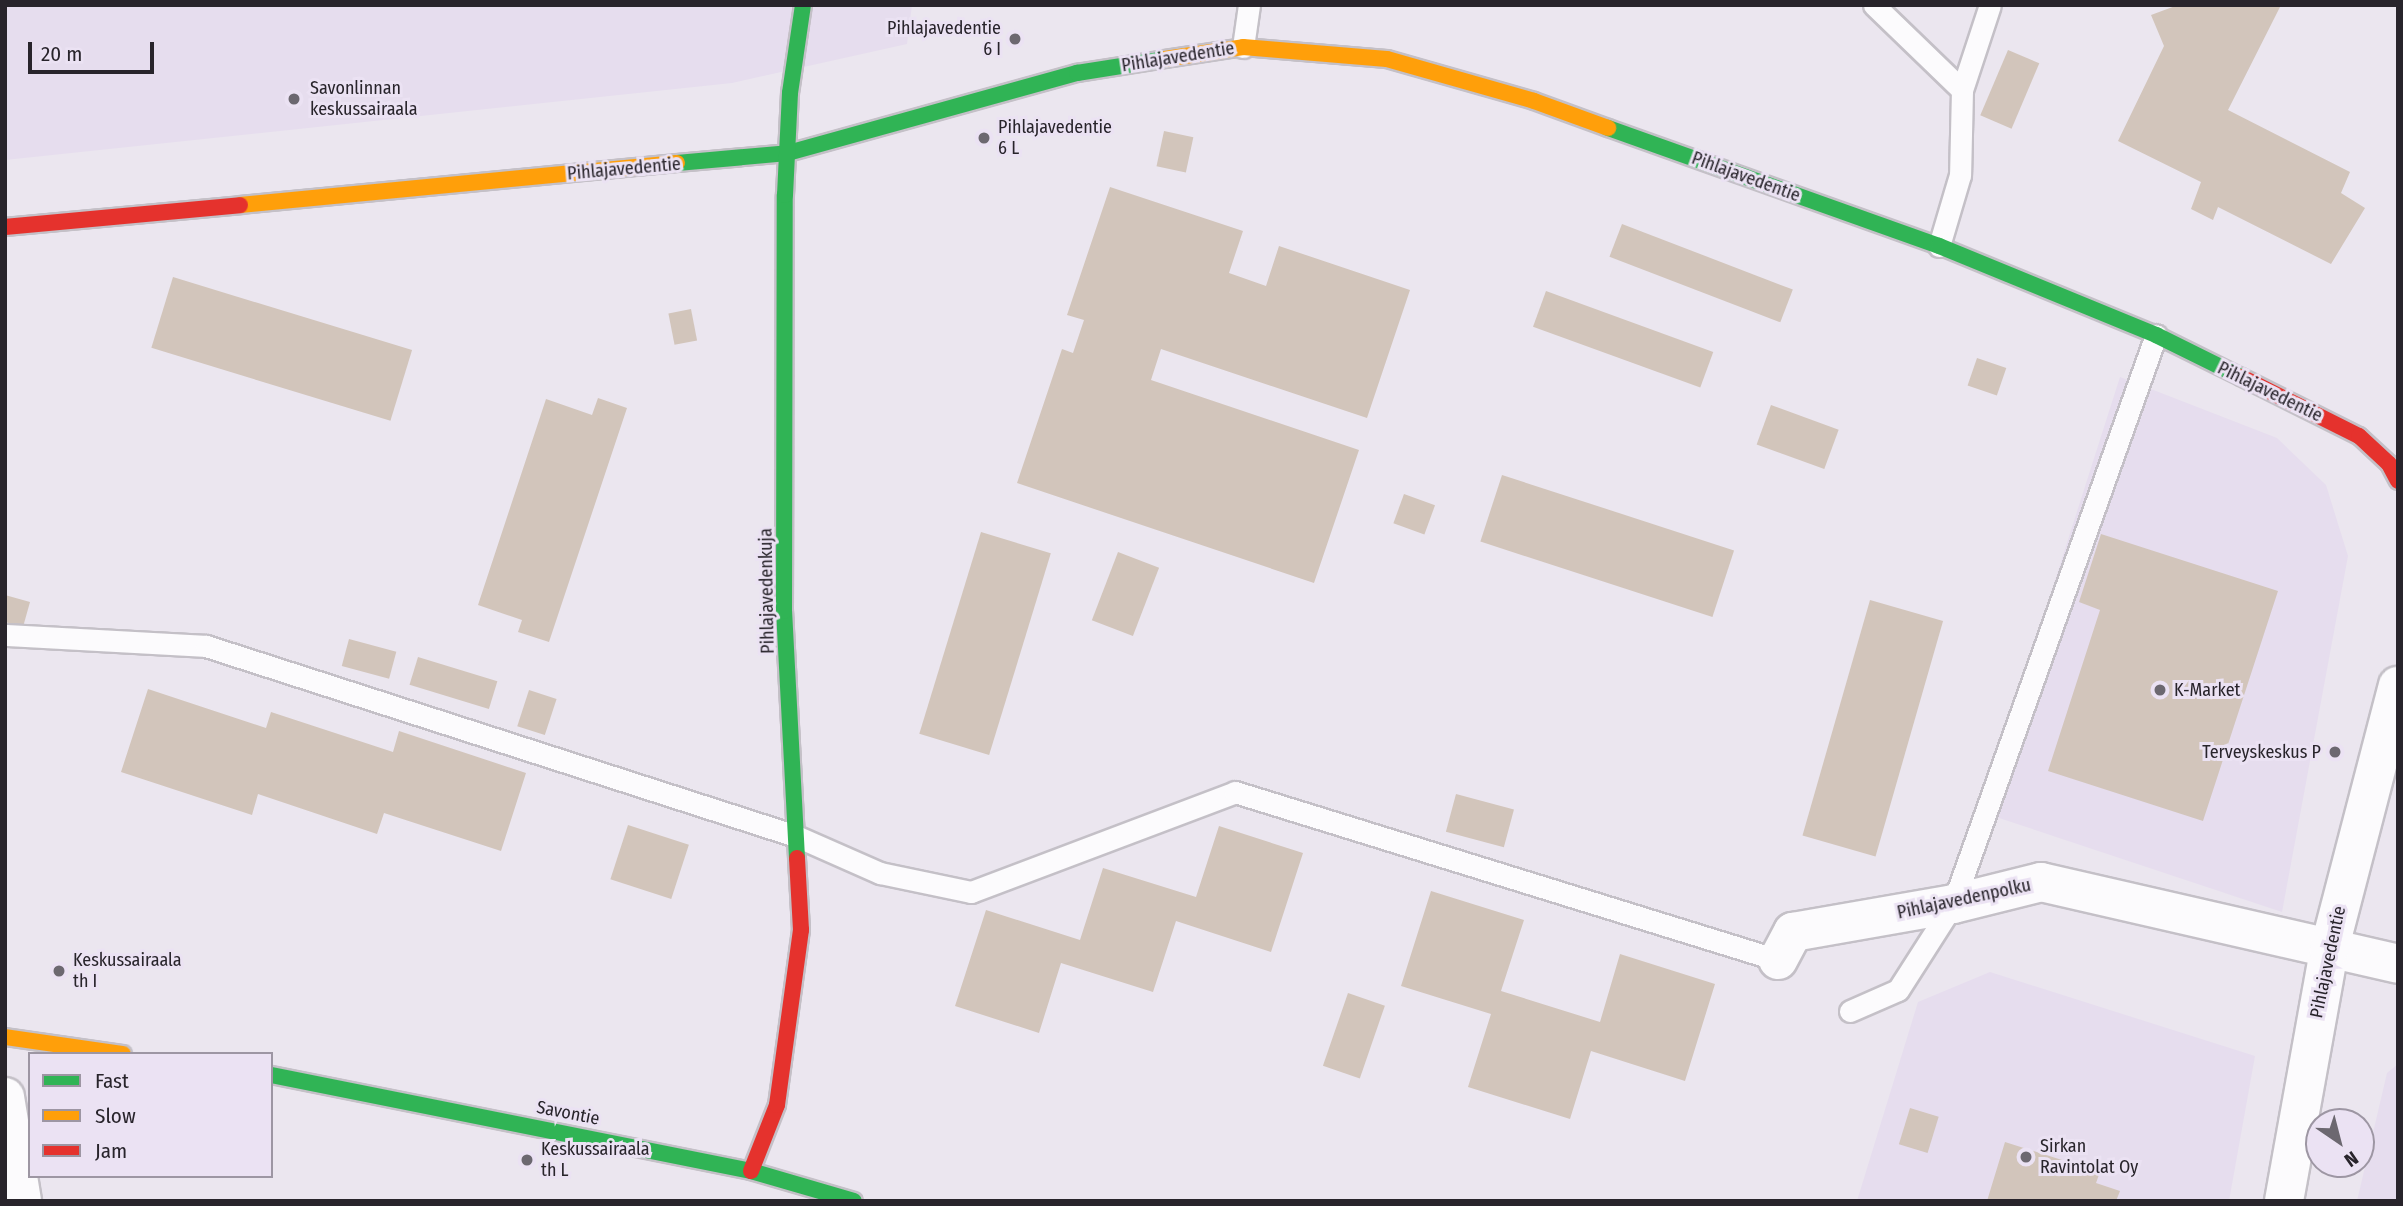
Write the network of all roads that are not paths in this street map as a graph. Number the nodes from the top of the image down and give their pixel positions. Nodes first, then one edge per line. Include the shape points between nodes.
1 (803, 5) edge
2 (1249, 5) edge
3 (1874, 5) edge
4 (1990, 5) edge
5 (1243, 47) junction
6 (1962, 90) junction
7 (788, 153) junction
8 (5, 227) edge
9 (1939, 246) junction
10 (2157, 335) junction
11 (2398, 481) edge
12 (5, 635) edge
13 (2398, 686) edge
14 (796, 836) junction
15 (1953, 904) junction
16 (2329, 950) junction
17 (1778, 960) joint
18 (2398, 964) edge
19 (1850, 1011) dead end
20 (5, 1037) edge
21 (109, 1052) edge
22 (273, 1075) edge
23 (5, 1097) edge
24 (751, 1171) junction
25 (22, 1201) edge
26 (854, 1201) edge
27 (2284, 1201) edge

1 - 7 street, Pihlajavedenkuja via 790,93
2 - 5 lane
3 - 6 lane
4 - 6 lane
5 - 7 street, Pihlajavedentie via 1077,73
5 - 9 street, Pihlajavedentie via 1387,59 1534,101
6 - 9 lane via 1960,175
7 - 8 street, Pihlajavedentie
7 - 14 street, Pihlajavedenkuja via 784,611
9 - 10 street, Pihlajavedentie
10 - 11 street, Pihlajavedentie via 2359,436 2389,464
10 - 15 lane
12 - 14 lane via 206,646
13 - 16 street, Pihlajavedentie
14 - 17 lane via 880,873 971,892 1235,792
14 - 24 street, Pihlajavedenkuja via 799,943 777,1105
15 - 16 street, Pihlajavedenpolku via 2042,882
15 - 17 street, Pihlajavedenpolku via 1793,932
15 - 19 lane via 1898,990
16 - 18 street, Pihlajavedenpolku
16 - 27 street, Pihlajavedentie
20 - 21 street
22 - 24 street, Savontie
23 - 25 street
24 - 26 street, Savontie

